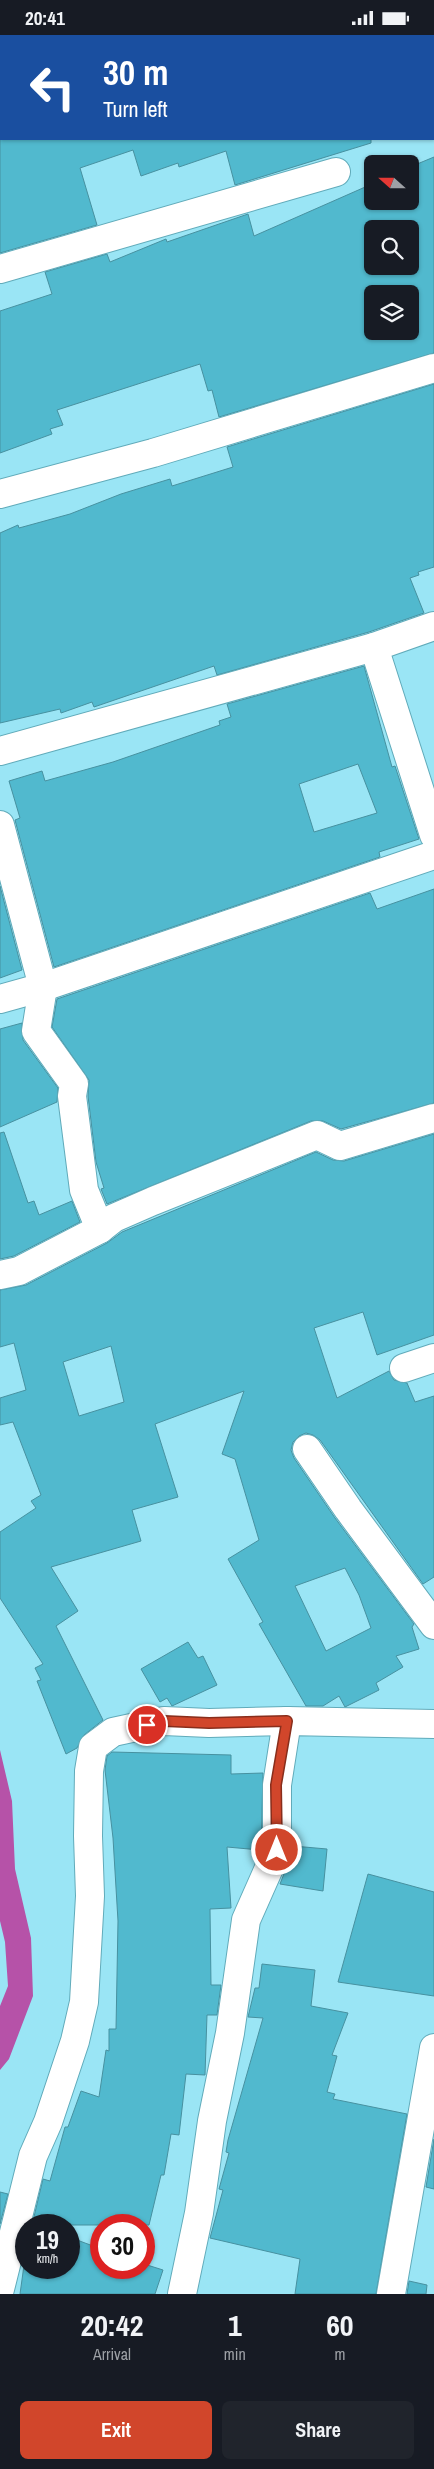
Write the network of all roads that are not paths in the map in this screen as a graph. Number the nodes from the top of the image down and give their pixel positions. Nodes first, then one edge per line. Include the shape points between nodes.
1 (336, 172) dead end
2 (0, 269) edge
3 (434, 368) edge
4 (0, 494) edge
5 (434, 626) edge
6 (374, 647) junction
7 (0, 751) edge
8 (0, 825) edge
9 (434, 835) edge
10 (434, 855) edge
11 (43, 987) junction
12 (0, 999) edge
13 (434, 1118) edge
14 (100, 1229) junction
15 (0, 1275) edge
16 (434, 1358) edge
17 (404, 1368) dead end
18 (307, 1449) dead end
19 (434, 1625) edge
20 (287, 1721) junction
21 (434, 1724) edge
22 (434, 2048) edge
23 (0, 2289) edge
24 (182, 2294) edge
25 (391, 2294) edge

1 - 2 street
3 - 4 street via 153,453
5 - 6 street
6 - 7 street
6 - 9 street
8 - 11 street
10 - 11 street
11 - 12 street
11 - 14 street via 36,1031 74,1083 72,1096 84,1189
13 - 14 street via 340,1146 317,1135 153,1201 114,1218
14 - 15 street via 19,1271
16 - 17 street
18 - 19 street
20 - 21 street
20 - 23 street via 164,1721 114,1732 93,1747 89,1771 90,1897 84,2002 75,2041 33,2156
20 - 24 street via 276,1785 277,1850 246,1921 230,2033
22 - 25 street

